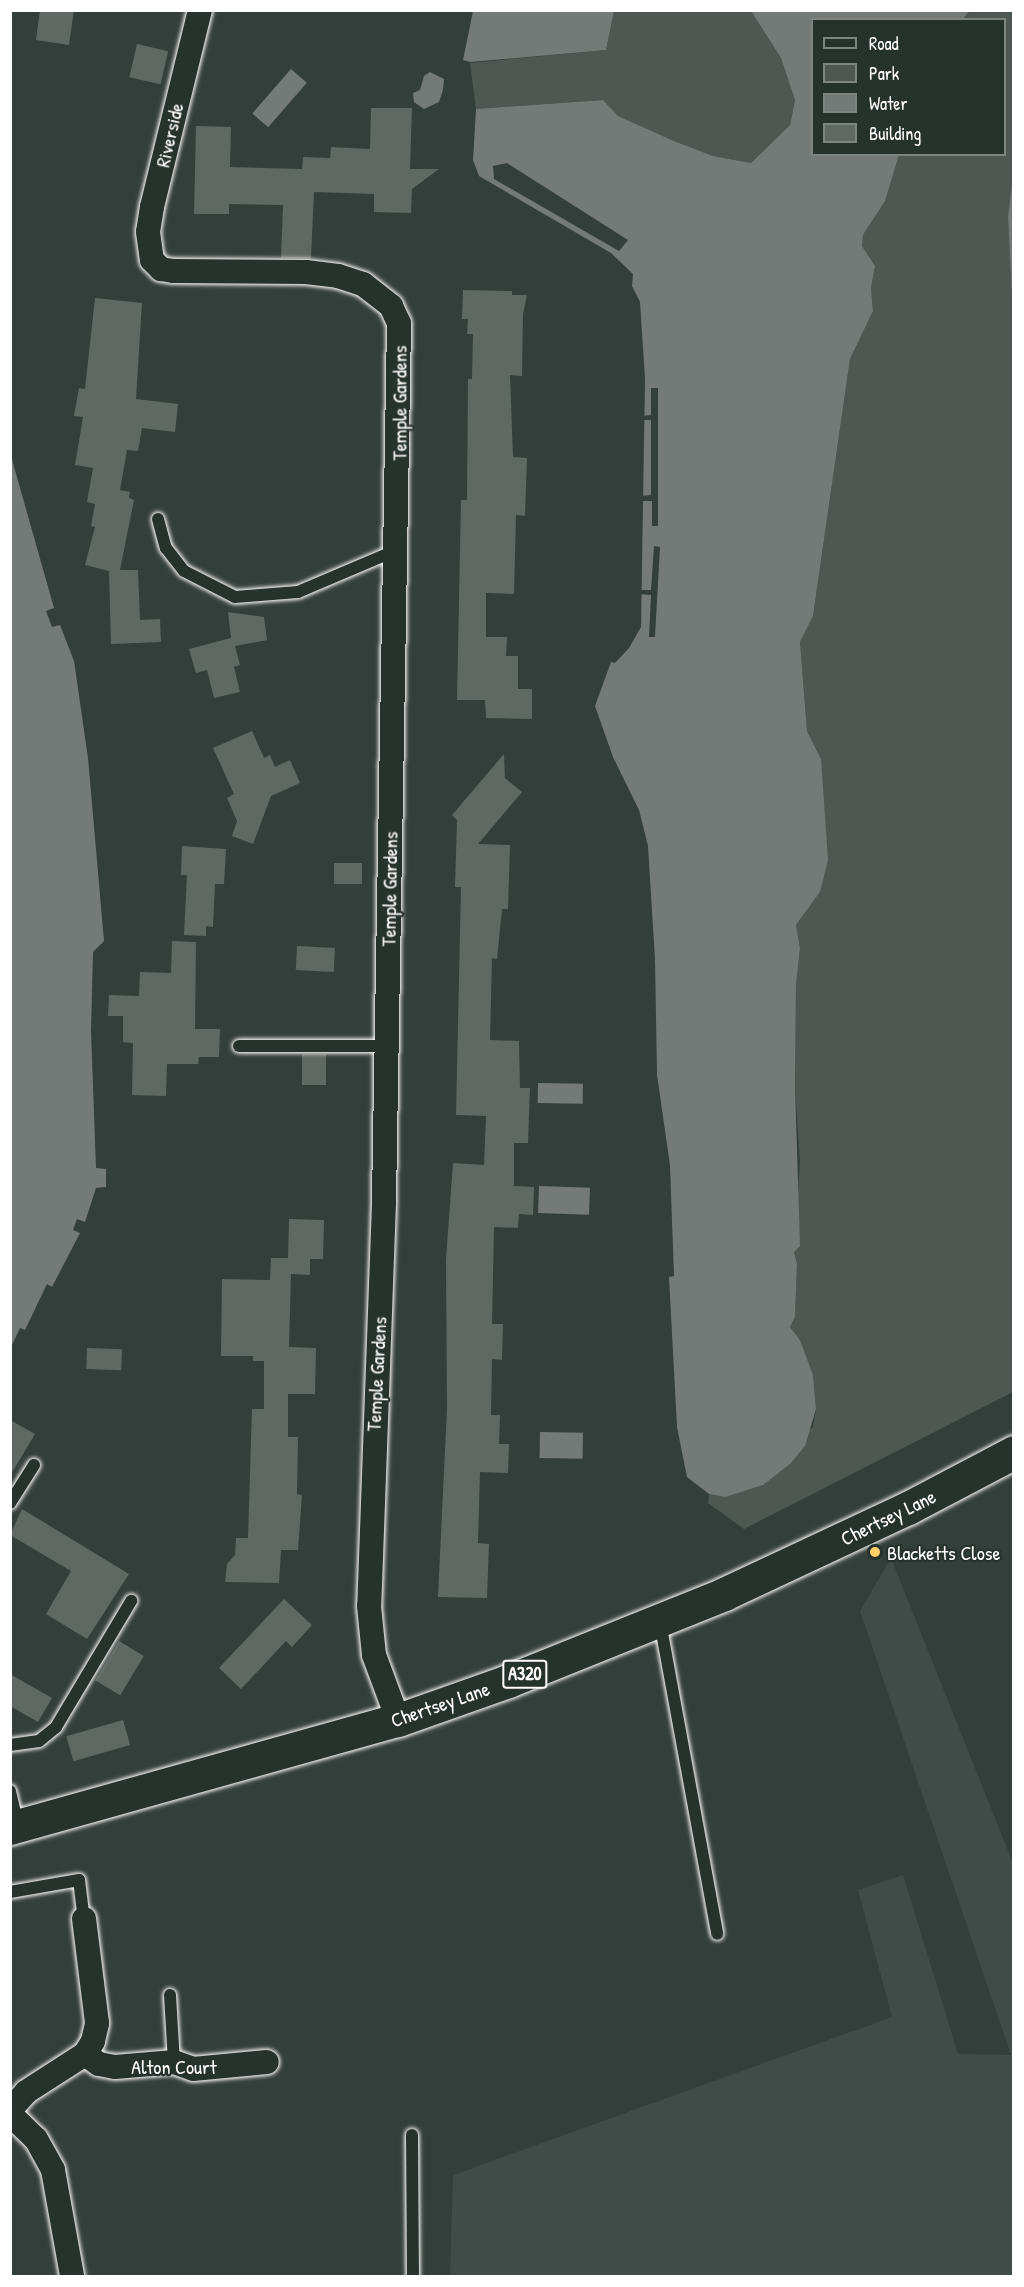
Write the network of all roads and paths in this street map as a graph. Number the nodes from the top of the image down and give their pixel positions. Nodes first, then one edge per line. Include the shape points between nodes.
1 (200, 10) edge
2 (152, 261) joint
3 (158, 519) dead end
4 (397, 550) junction
5 (239, 1046) dead end
6 (387, 1046) junction
7 (1014, 1452) edge
8 (34, 1465) dead end
9 (10, 1503) edge
10 (131, 1601) dead end
11 (660, 1622) junction
12 (398, 1720) junction
13 (10, 1745) edge
14 (10, 1791) edge
15 (14, 1827) edge
16 (10, 1892) edge
17 (84, 1919) joint
18 (717, 1934) dead end
19 (170, 1995) dead end
20 (85, 2054) junction
21 (174, 2062) junction
22 (267, 2062) dead end
23 (10, 2112) edge
24 (412, 2135) dead end
25 (72, 2277) edge
26 (413, 2277) edge

1 - 2 street, Riverside via 152,207 148,232
2 - 4 street, Temple Gardens via 161,269 174,271 306,272 338,276 363,284 391,306 399,323
3 - 4 lane via 166,548 184,571 235,597 298,592
4 - 6 street, Temple Gardens
5 - 6 lane
6 - 12 street, Temple Gardens via 369,1606 374,1655
7 - 11 main road, Chertsey Lane / A320 via 888,1518
8 - 9 lane
10 - 13 lane via 56,1727 39,1741
11 - 12 main road, Chertsey Lane / A320
11 - 18 lane
12 - 15 main road, Chertsey Lane / A320
14 - 15 lane
16 - 17 lane via 79,1880
17 - 20 street via 96,2023
19 - 21 lane
20 - 21 street, Alton Court via 99,2064 115,2067
20 - 23 street via 26,2092
21 - 22 street, Alton Court via 193,2068
23 - 25 street via 36,2139 53,2170
24 - 26 lane

